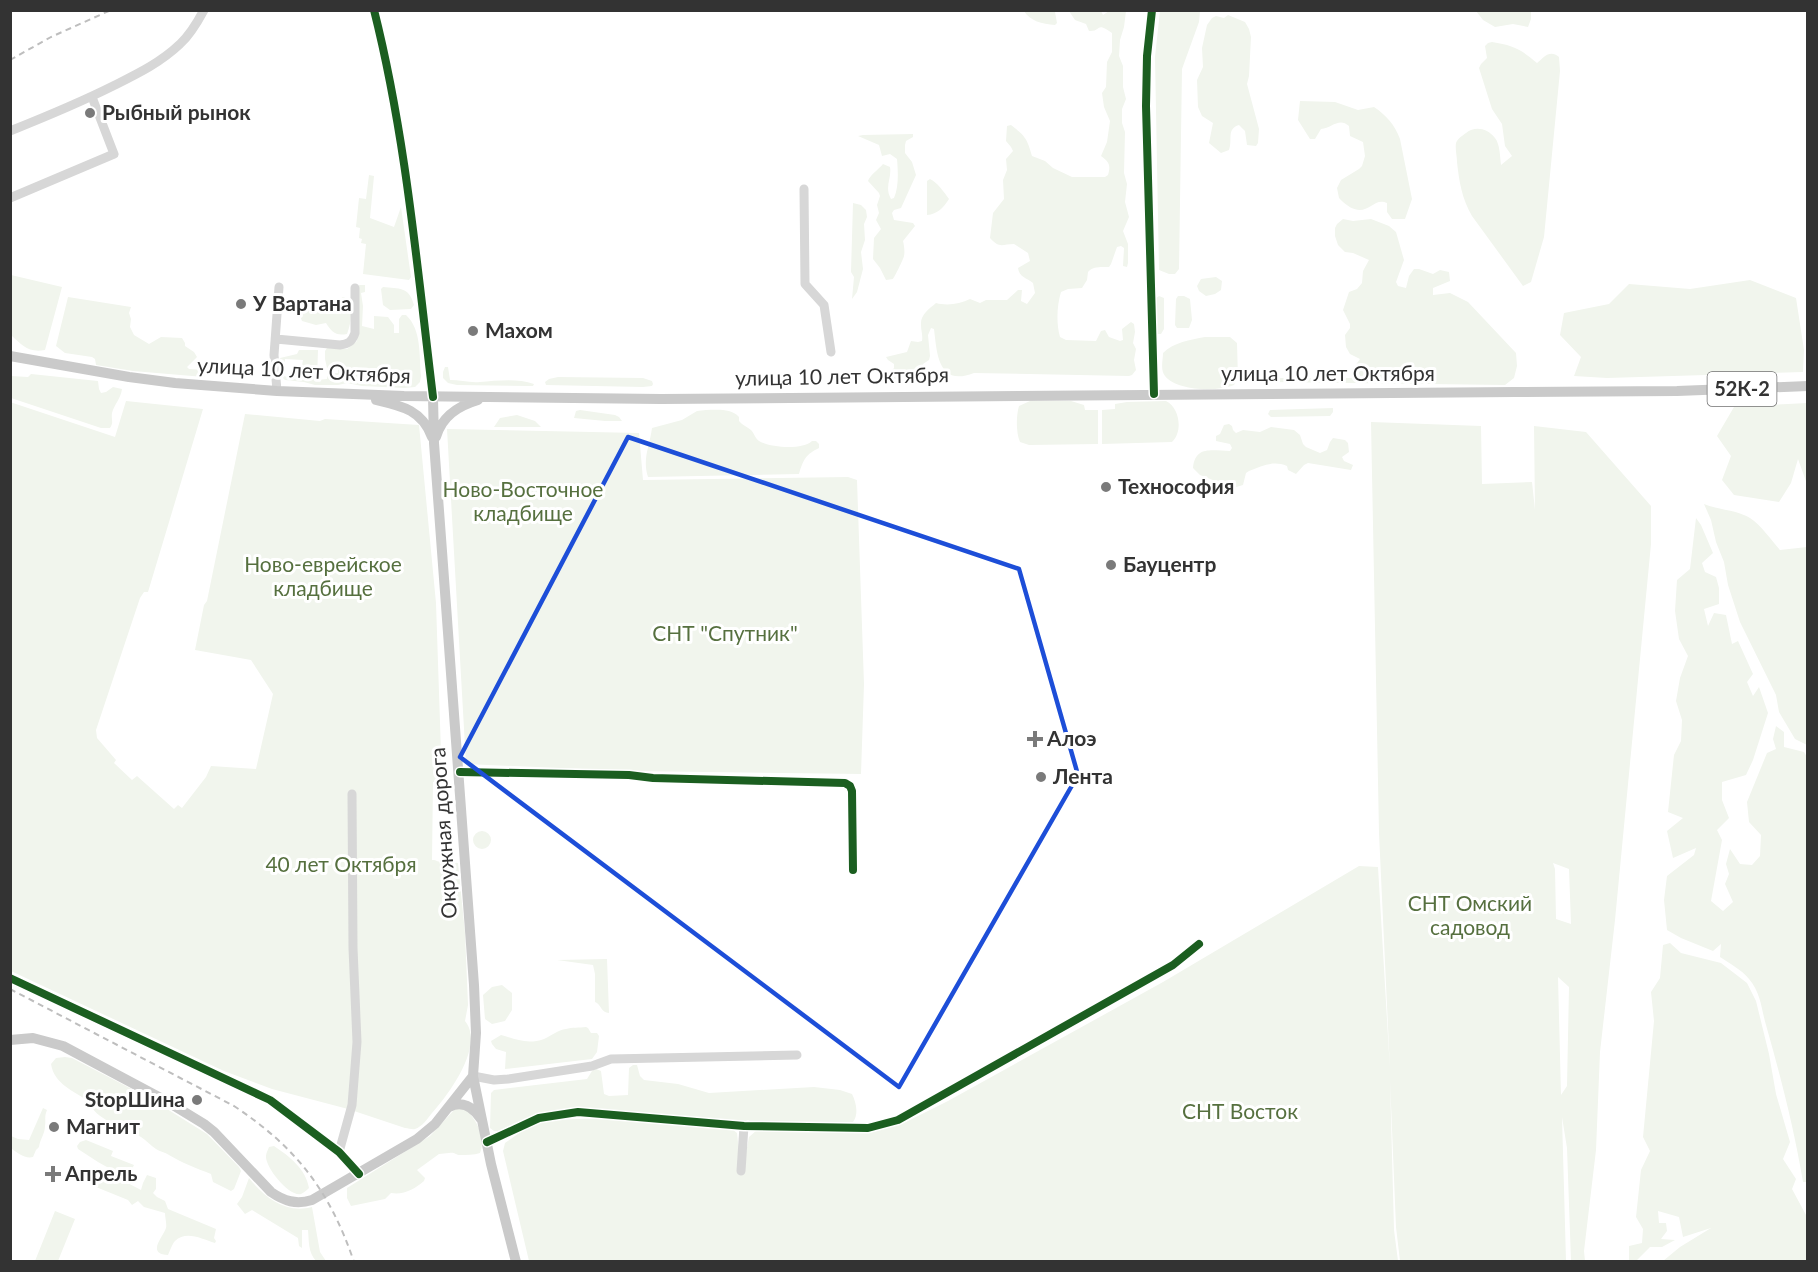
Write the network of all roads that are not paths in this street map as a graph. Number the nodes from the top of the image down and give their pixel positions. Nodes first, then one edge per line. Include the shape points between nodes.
1 (204, 10) edge
2 (374, 10) edge
3 (1152, 10) edge
4 (92, 97) junction
5 (10, 131) edge
6 (804, 189) dead end
7 (10, 198) edge
8 (279, 287) dead end
9 (355, 288) dead end
10 (276, 339) junction
11 (831, 352) dead end
12 (10, 356) edge
13 (1808, 386) edge
14 (278, 391) junction
15 (1154, 394) junction
16 (363, 395) junction
17 (493, 396) junction
18 (433, 397) junction
19 (434, 443) junction
20 (460, 772) junction
21 (352, 794) dead end
22 (853, 870) dead end
23 (1199, 944) dead end
24 (10, 978) edge
25 (10, 1040) edge
26 (797, 1055) dead end
27 (473, 1076) junction
28 (449, 1107) junction
29 (481, 1119) junction
30 (744, 1126) junction
31 (487, 1142) junction
32 (339, 1152) junction
33 (741, 1171) dead end
34 (359, 1174) junction
35 (516, 1262) edge

1 - 4 street via 192,31 166,56
2 - 18 street via 400,133
3 - 15 street via 1146,106
4 - 5 street
4 - 7 street via 114,154
6 - 11 street via 805,284 824,305
8 - 10 street
9 - 10 street via 355,333 348,344
10 - 14 street
12 - 14 main road, улица 10 лет Октября via 129,377
13 - 15 main road, улица 10 лет Октября / 52К-2 via 1677,391
14 - 16 main road, улица 10 лет Октября
15 - 17 main road, улица 10 лет Октября via 661,399
16 - 18 main road, улица 10 лет Октября
16 - 19 main road via 415,413 425,422
17 - 18 main road, улица 10 лет Октября
17 - 19 main road via 449,414
18 - 19 main road, Окружная дорога
19 - 20 main road, Окружная дорога
20 - 22 street via 845,783 852,791
20 - 27 main road, Окружная дорога via 476,1033
21 - 32 street via 357,1042 352,1105
23 - 30 street via 1173,965 898,1119 868,1128
24 - 32 street via 270,1100
25 - 34 main road via 33,1038 63,1046 178,1108 214,1132 271,1192 288,1201 312,1200
26 - 27 street via 611,1059 592,1066 508,1079
27 - 28 main road
27 - 29 main road, Окружная дорога
28 - 29 main road via 467,1106
28 - 34 main road via 417,1140
29 - 31 main road, Окружная дорога
30 - 31 street via 578,1112 539,1118
30 - 33 street
31 - 35 main road, Окружная дорога
32 - 34 street

